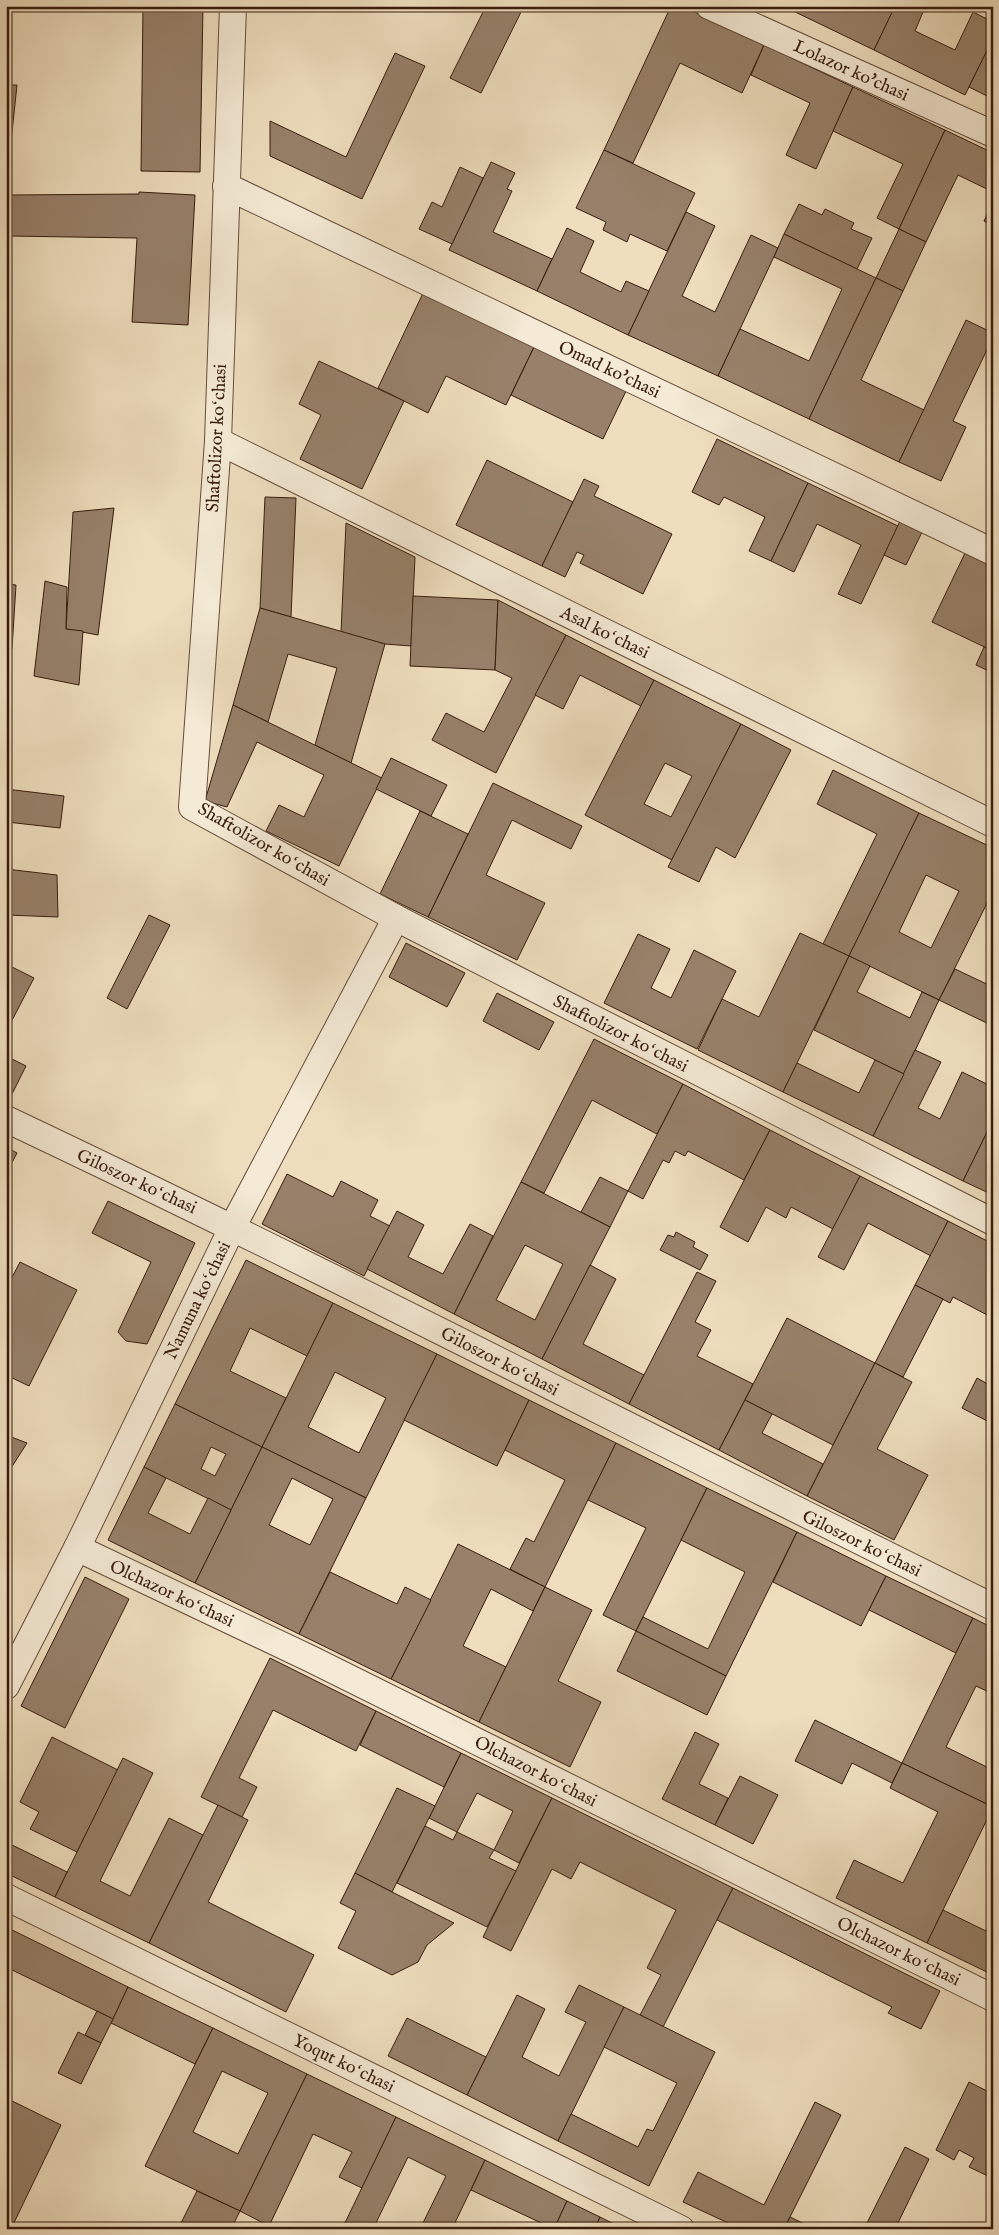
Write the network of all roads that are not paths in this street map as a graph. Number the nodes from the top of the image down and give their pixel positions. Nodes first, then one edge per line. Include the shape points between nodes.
1 (233, 6) edge
2 (709, 6) edge
3 (993, 134) edge
4 (226, 186) junction
5 (218, 440) junction
6 (993, 552) edge
7 (993, 824) edge
8 (396, 918) junction
9 (6, 1119) edge
10 (993, 1222) edge
11 (233, 1226) junction
12 (77, 1548) junction
13 (993, 1606) edge
14 (6, 1686) edge
15 (6, 1897) edge
16 (993, 1998) edge
17 (681, 2229) edge

1 - 4 street, Shaftolizor koʻchasi
2 - 3 street, Lolazor ko'chasi
4 - 5 street, Shaftolizor koʻchasi
4 - 6 street, Omad ko'chasi
5 - 7 street, Asal koʻchasi
5 - 8 street, Shaftolizor koʻchasi via 192,807
8 - 10 street, Shaftolizor koʻchasi
8 - 11 street, Namuna koʻchasi
9 - 11 street, Giloszor koʻchasi
11 - 12 street, Namuna koʻchasi
11 - 13 street, Giloszor koʻchasi
12 - 14 street, Namuna koʻchasi
12 - 16 street, Olchazor koʻchasi via 311,1659
15 - 17 street, Yoqut koʻchasi

